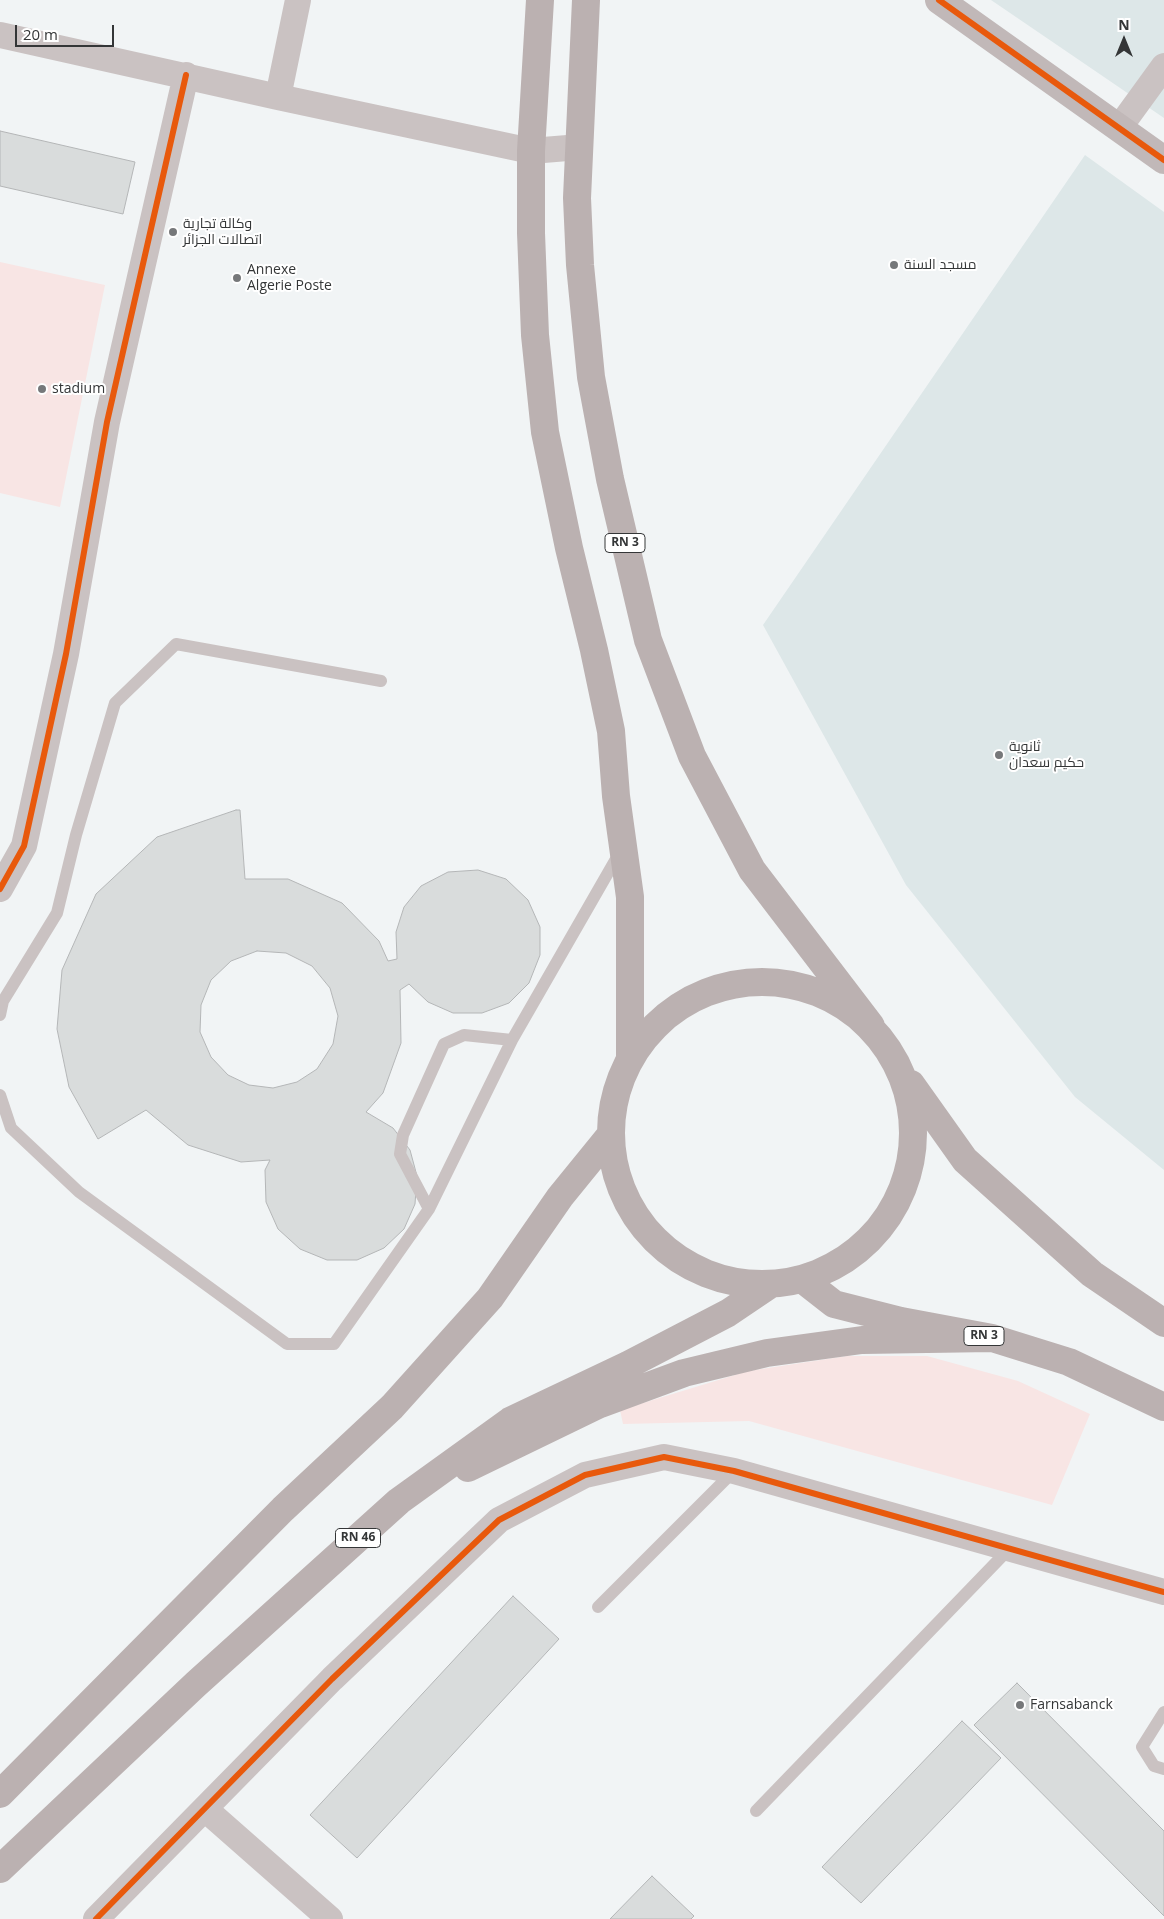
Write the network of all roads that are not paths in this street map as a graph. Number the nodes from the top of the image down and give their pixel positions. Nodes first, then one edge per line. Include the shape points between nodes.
1 (298, 0) edge
2 (540, 0) edge
3 (586, 0) edge
4 (939, 0) edge
5 (0, 34) edge
6 (1164, 66) edge
7 (186, 75) junction
8 (278, 97) junction
9 (1119, 128) junction
10 (580, 147) junction
11 (532, 151) junction
12 (1164, 160) edge
13 (381, 681) dead end
14 (623, 846) junction
15 (33, 848) junction
16 (0, 856) edge
17 (0, 889) edge
18 (0, 1015) edge
19 (870, 1026) junction
20 (512, 1040) junction
21 (630, 1060) junction
22 (901, 1069) junction
23 (0, 1095) edge
24 (608, 1138) junction
25 (429, 1210) junction
26 (802, 1279) junction
27 (771, 1284) junction
28 (1164, 1323) edge
29 (992, 1338) junction
30 (1164, 1407) edge
31 (734, 1471) junction
32 (399, 1501) junction
33 (1009, 1549) junction
34 (1164, 1592) edge
35 (598, 1607) dead end
36 (1164, 1712) edge
37 (1164, 1769) edge
38 (0, 1794) edge
39 (205, 1810) junction
40 (756, 1811) dead end
41 (0, 1869) edge
42 (96, 1919) edge
43 (330, 1919) edge

1 - 8 street
2 - 11 main road
3 - 10 main road, RN 3
4 - 9 street
5 - 7 street
6 - 9 street
7 - 8 street
7 - 15 street via 106,422
8 - 11 street
9 - 12 street
10 - 11 street
10 - 19 main road, RN 3 via 577,198 580,265 591,377 610,479 648,640 692,756 752,870
11 - 14 main road via 535,325 545,432 611,731
13 - 18 lane via 176,644 115,703 57,913 3,1001
14 - 20 lane
14 - 21 main road via 630,897
15 - 16 street
15 - 17 street
19 - 21 main road via 833,998 788,984 742,983 697,996 658,1022
19 - 22 main road
20 - 25 lane
20 - 25 lane via 464,1036 444,1044 403,1135 400,1154
21 - 24 main road via 613,1096
22 - 26 main road via 914,1120 910,1172 887,1220 849,1257
22 - 28 main road via 965,1160 1092,1274
23 - 25 lane via 11,1128 79,1192 287,1344 334,1344
24 - 27 main road via 620,1184 643,1226 679,1259 723,1279
24 - 38 main road via 560,1197 490,1298 392,1408 283,1510
26 - 27 main road
26 - 29 main road, RN 3 via 834,1304 901,1321
27 - 32 main road, RN 46 via 728,1312 628,1366 510,1421
29 - 30 main road, RN 3 via 1069,1362
29 - 32 main road via 862,1340 767,1353 684,1373 600,1404
31 - 33 street
31 - 35 lane
31 - 39 street via 664,1456 585,1474 499,1520 332,1678
32 - 41 main road, RN 46 via 196,1684
33 - 34 street
33 - 40 lane
36 - 37 lane via 1142,1747 1154,1766
39 - 42 street
39 - 43 street

